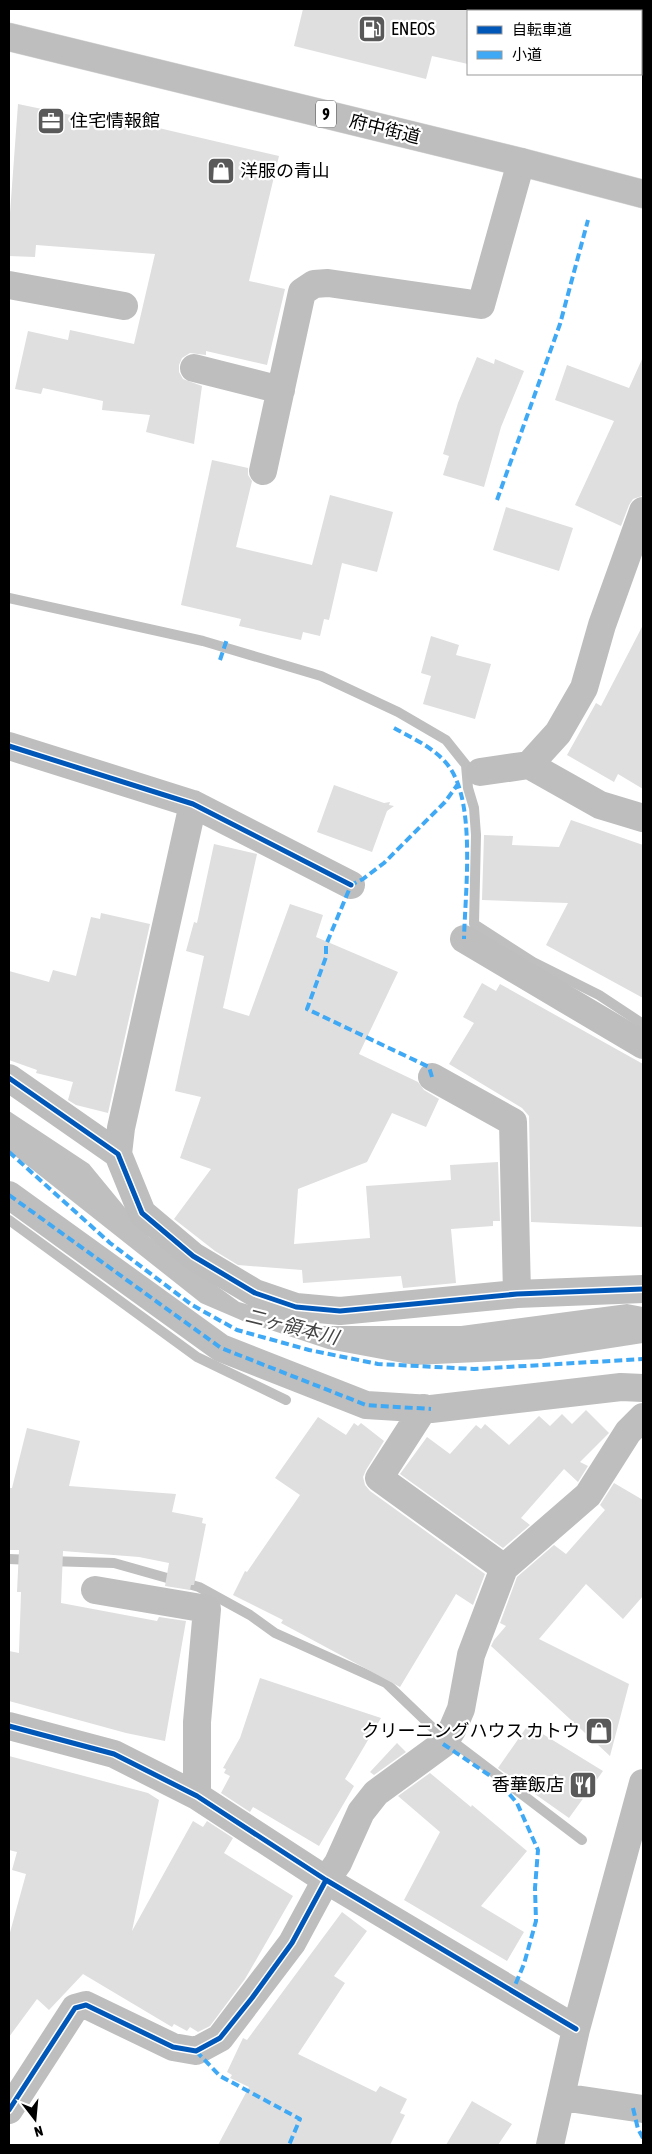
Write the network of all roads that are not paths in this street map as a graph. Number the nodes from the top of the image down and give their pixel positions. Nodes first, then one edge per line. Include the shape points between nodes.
1 (9, 37) edge
2 (521, 162) junction
3 (643, 194) edge
4 (9, 285) edge
5 (124, 306) dead end
6 (194, 368) dead end
7 (281, 390) junction
8 (263, 471) dead end
9 (643, 511) edge
10 (9, 746) edge
11 (529, 764) junction
12 (480, 772) dead end
13 (192, 804) junction
14 (643, 818) edge
15 (351, 885) dead end
16 (464, 939) dead end
17 (643, 1045) edge
18 (432, 1077) dead end
19 (9, 1078) edge
20 (118, 1154) junction
21 (9, 1195) edge
22 (643, 1289) edge
23 (517, 1294) junction
24 (643, 1388) edge
25 (427, 1409) junction
26 (643, 1417) edge
27 (504, 1568) junction
28 (95, 1590) dead end
29 (9, 1726) edge
30 (643, 1787) edge
31 (197, 1796) junction
32 (326, 1880) junction
33 (576, 2029) junction
34 (562, 2097) junction
35 (643, 2109) edge
36 (9, 2110) edge
37 (550, 2145) edge

1 - 2 street, 府中街道 / 9
2 - 3 street, 府中街道 / 9
2 - 7 street via 481,305 328,283 314,284 302,292
4 - 5 street
6 - 7 street
7 - 8 street
9 - 11 street via 602,625 584,688 558,733
10 - 13 street
11 - 12 street
11 - 14 street via 600,805
13 - 15 street
13 - 20 street via 123,1118
16 - 17 street
18 - 23 street via 513,1122
19 - 20 street
20 - 23 street via 142,1213 192,1256 256,1293 296,1306 340,1311
21 - 25 street via 222,1348 366,1404
22 - 23 street
24 - 25 street via 621,1387
25 - 27 street via 379,1478
26 - 27 street via 628,1432 588,1495
27 - 32 street via 471,1655 460,1709 452,1730 443,1744 376,1794 361,1812
28 - 31 street via 207,1609 197,1722
29 - 31 street via 114,1754
30 - 33 street
31 - 32 street
32 - 33 street
32 - 36 street via 292,1943 220,2038 196,2051 173,2047 86,2005 75,2008
33 - 34 street
34 - 35 street
34 - 37 street

